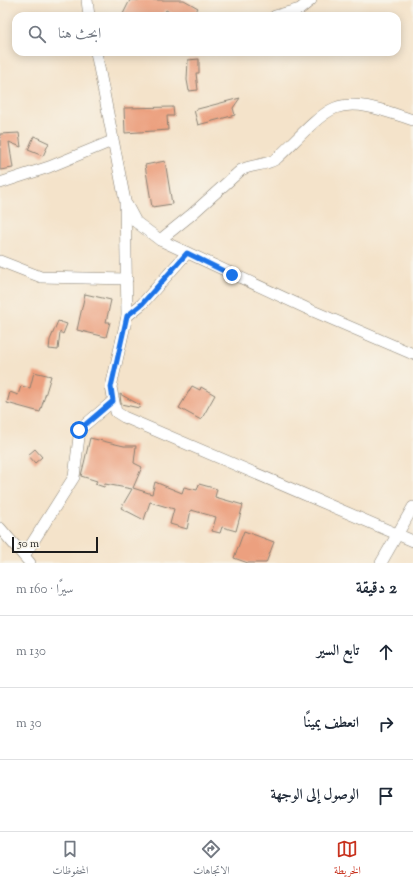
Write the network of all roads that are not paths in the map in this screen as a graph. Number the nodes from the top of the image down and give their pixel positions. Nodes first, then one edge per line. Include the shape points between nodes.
1 (87, 0) edge
2 (311, 0) edge
3 (89, 12) edge
4 (292, 12) edge
5 (97, 56) edge
6 (413, 120) edge
7 (112, 141) junction
8 (0, 183) edge
9 (125, 201) junction
10 (160, 240) junction
11 (187, 253) junction
12 (0, 261) edge
13 (127, 279) junction
14 (127, 316) junction
15 (413, 354) edge
16 (113, 401) junction
17 (413, 507) edge
18 (0, 528) edge
19 (397, 535) junction
20 (413, 541) edge
21 (27, 559) edge
22 (381, 563) edge

1 - 3 street
2 - 4 street
5 - 7 street
6 - 10 street via 365,106 334,108 276,159 268,164 241,170 191,216
7 - 8 street via 49,167
7 - 9 street
9 - 10 street via 136,222
9 - 13 street
10 - 11 street
11 - 14 street via 142,304
11 - 15 street
12 - 13 street via 41,278
13 - 14 street
14 - 16 street via 111,387
16 - 19 street via 116,412 120,415
16 - 21 street via 80,428 74,477
17 - 19 street
18 - 21 street
19 - 20 street
19 - 22 street

